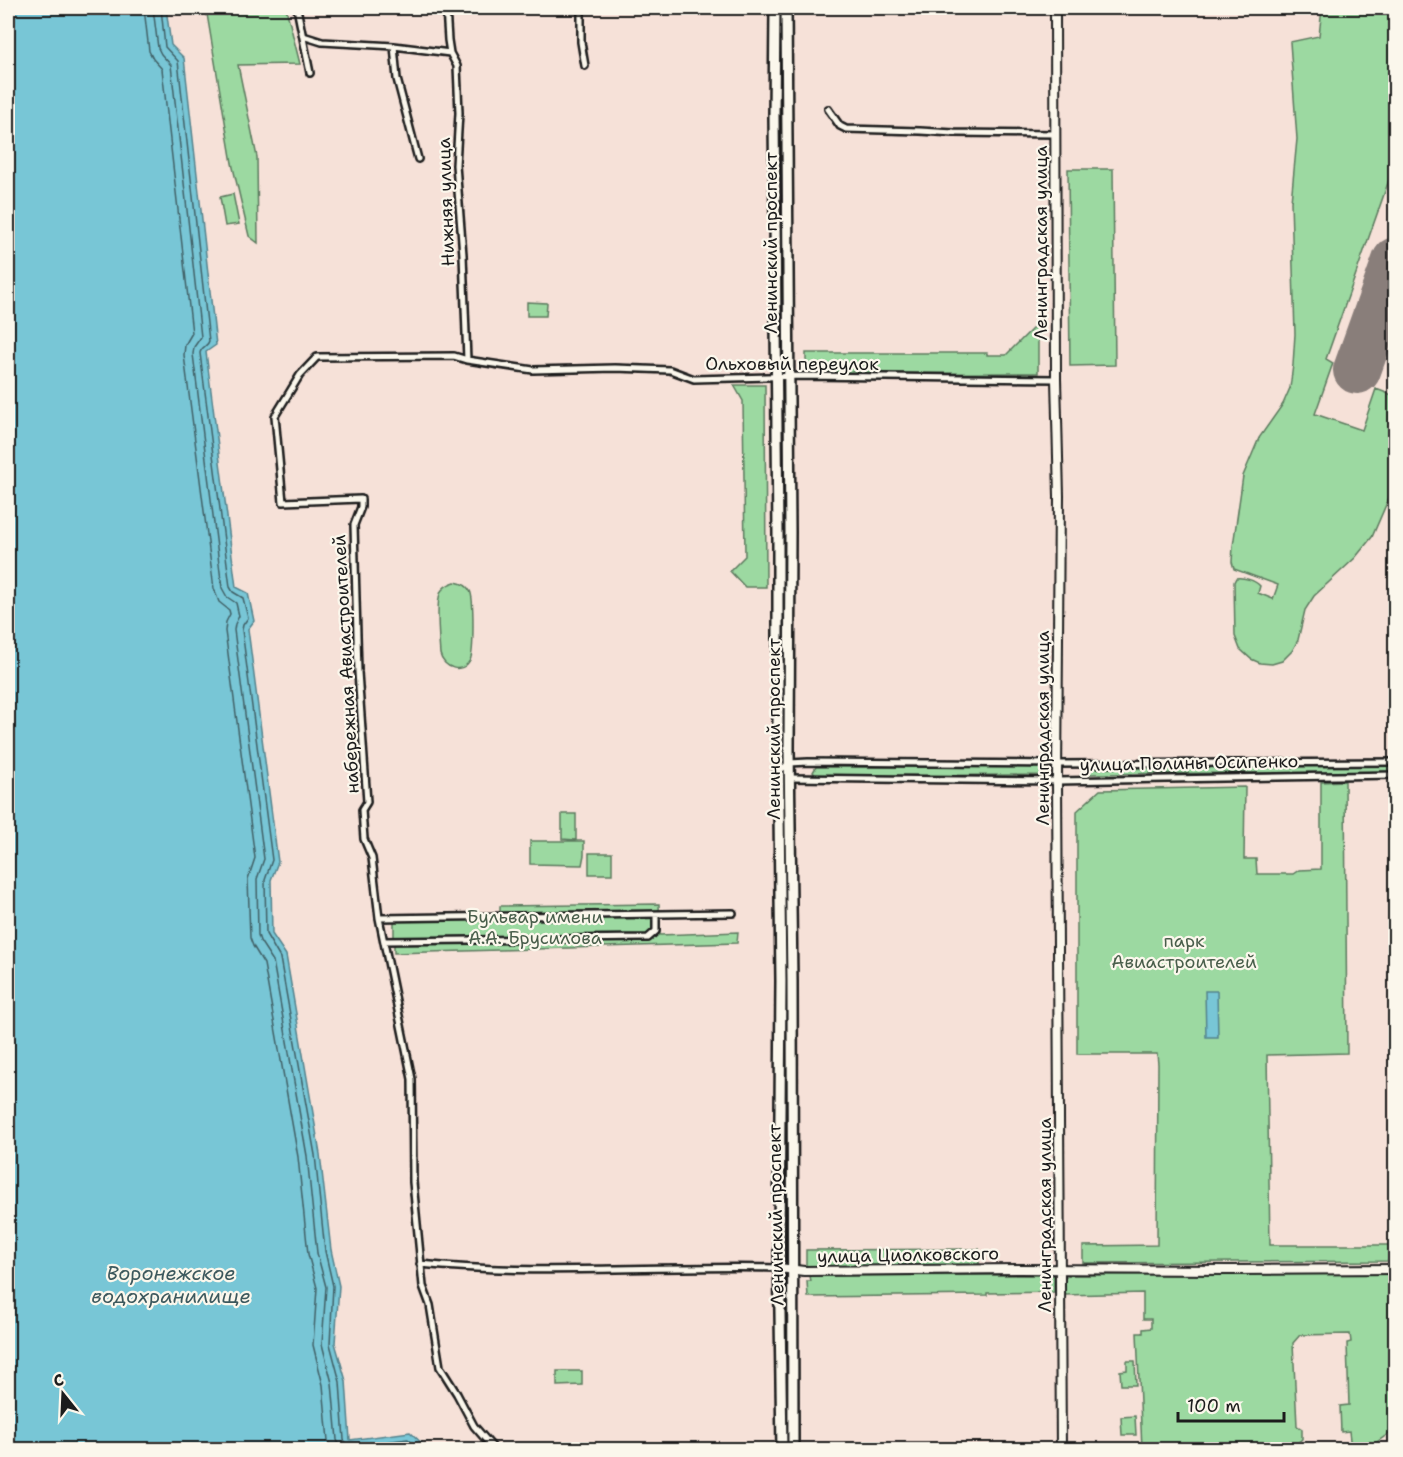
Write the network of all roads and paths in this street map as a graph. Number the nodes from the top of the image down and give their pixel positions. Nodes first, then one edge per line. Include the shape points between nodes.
1 (297, 8) edge
2 (446, 8) edge
3 (581, 8) edge
4 (775, 8) edge
5 (786, 8) edge
6 (1055, 8) edge
7 (303, 36) junction
8 (394, 46) junction
9 (450, 52) junction
10 (585, 66) dead end
11 (310, 73) dead end
12 (828, 109) dead end
13 (1056, 134) junction
14 (418, 159) dead end
15 (317, 357) joint
16 (467, 360) junction
17 (789, 377) junction
18 (777, 378) junction
19 (1056, 379) junction
20 (1395, 762) edge
21 (790, 763) junction
22 (1057, 764) junction
23 (778, 770) junction
24 (1395, 775) edge
25 (790, 779) junction
26 (1057, 781) junction
27 (734, 913) dead end
28 (656, 915) junction
29 (379, 918) junction
30 (384, 941) junction
31 (420, 1264) junction
32 (779, 1268) junction
33 (1060, 1269) junction
34 (1395, 1269) edge
35 (792, 1270) junction
36 (495, 1449) edge
37 (782, 1449) edge
38 (793, 1449) edge
39 (1061, 1449) edge

1 - 7 street
2 - 9 street, Нижняя улица
3 - 10 street
4 - 18 main road, Ленинский проспект
5 - 17 main road, Ленинский проспект
6 - 13 main road, Ленинградская улица
7 - 8 street via 322,42
7 - 11 street
8 - 9 street
8 - 14 street via 397,79
9 - 16 street, Нижняя улица via 457,66 456,165
12 - 13 street via 846,129
13 - 19 main road, Ленинградская улица
15 - 16 street, Ольховый переулок via 454,356
15 - 29 street, набережная Авиастроителей via 300,375 275,416 283,502 361,499 354,525 367,802 362,810
16 - 18 street, Ольховый переулок via 533,370 615,368 670,370 694,379
17 - 18 street, Ольховый переулок
17 - 19 street, Ольховый переулок
17 - 21 main road, Ленинский проспект
18 - 23 main road, Ленинский проспект
19 - 22 main road, Ленинградская улица
20 - 22 street, улица Полины Осипенко
21 - 22 street, улица Полины Осипенко
21 - 23 street
21 - 25 main road, Ленинский проспект
22 - 26 main road, Ленинградская улица
23 - 25 street
23 - 32 main road, Ленинский проспект
24 - 26 street, улица Полины Осипенко
25 - 26 street, улица Полины Осипенко
25 - 35 main road, Ленинский проспект
26 - 33 main road, Ленинградская улица
27 - 28 street
28 - 29 street
28 - 30 street via 656,931 648,938
29 - 30 street, набережная Авиастроителей
30 - 31 street, набережная Авиастроителей via 412,1079 413,1182
31 - 32 street, улица Циолковского via 513,1269
31 - 36 street, набережная Авиастроителей via 440,1367 474,1426
32 - 35 main road, улица Циолковского
32 - 37 main road, Ленинский проспект
33 - 34 main road, улица Циолковского
33 - 35 main road, улица Циолковского
33 - 39 main road, Ленинградская улица
35 - 38 main road, Ленинский проспект

